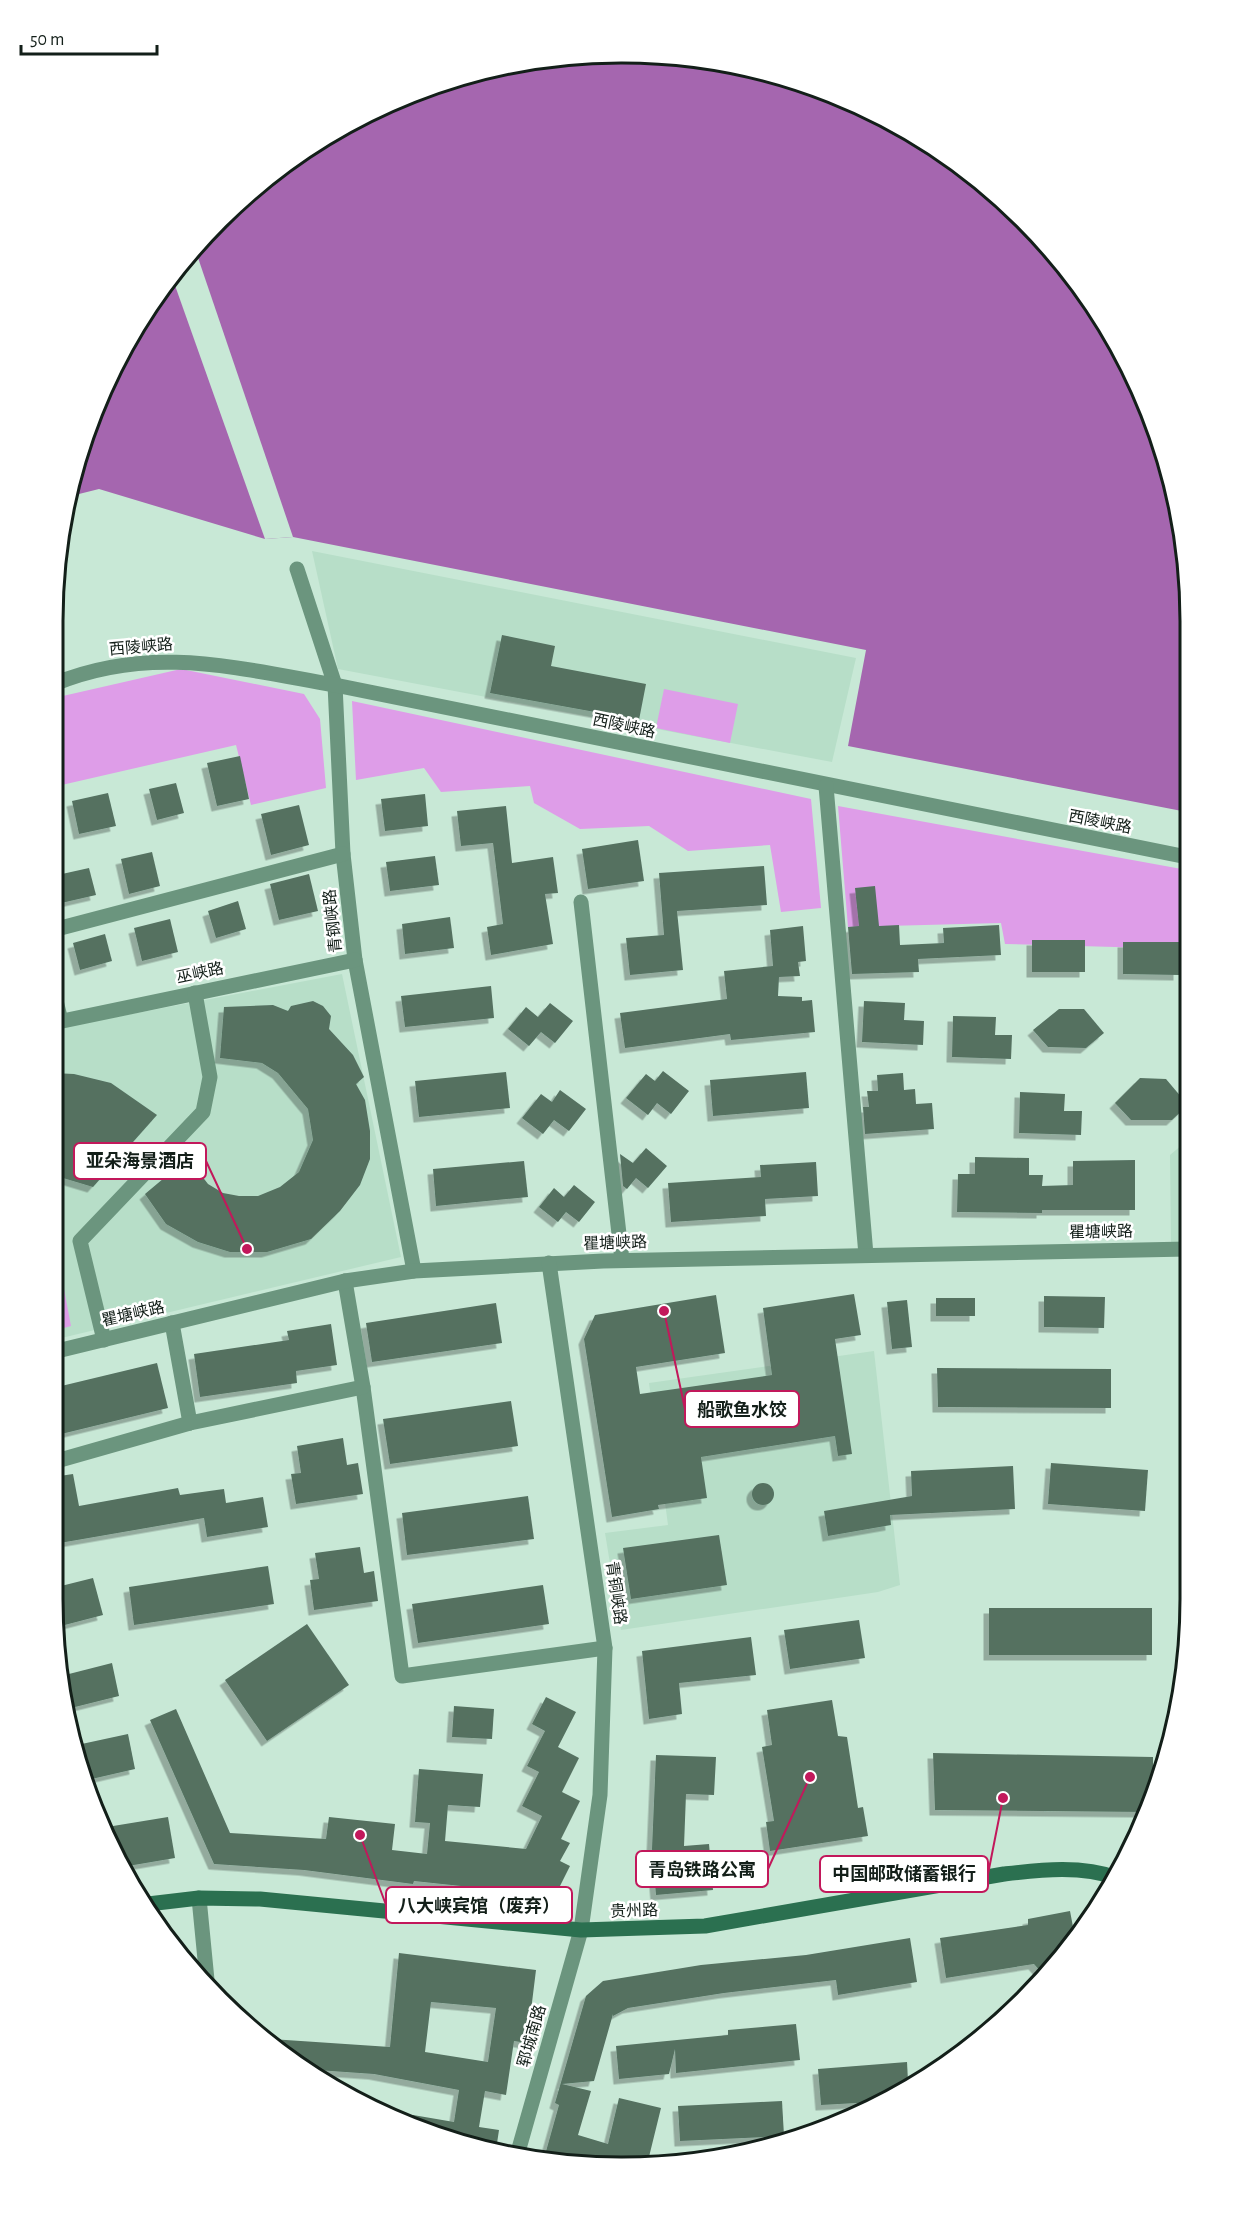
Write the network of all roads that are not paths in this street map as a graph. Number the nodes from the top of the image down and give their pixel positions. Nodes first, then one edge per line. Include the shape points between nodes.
1 (297, 569) dead end
2 (63, 680) edge
3 (335, 685) junction
4 (826, 786) junction
5 (343, 854) junction
6 (1180, 856) edge
7 (581, 902) dead end
8 (63, 927) edge
9 (355, 960) junction
10 (195, 993) junction
11 (63, 1021) edge
12 (1180, 1249) edge
13 (866, 1256) junction
14 (622, 1260) junction
15 (549, 1263) junction
16 (414, 1271) junction
17 (345, 1281) junction
18 (172, 1323) junction
19 (104, 1340) junction
20 (63, 1350) edge
21 (363, 1388) junction
22 (190, 1424) junction
23 (63, 1459) edge
24 (605, 1648) junction
25 (1106, 1876) edge
26 (198, 1898) junction
27 (154, 1903) edge
28 (581, 1930) junction
29 (206, 1971) edge
30 (519, 2147) edge

1 - 3 street, 青钢峡路
2 - 3 street, 西陵峡路 via 87,671 161,661 212,664
3 - 4 street, 西陵峡路
3 - 5 street, 青钢峡路
4 - 6 street, 西陵峡路
4 - 13 street
5 - 8 street
5 - 9 street, 青钢峡路
7 - 14 street
9 - 10 street, 巫峡路
9 - 16 street, 青钢峡路
10 - 11 street, 巫峡路
10 - 19 street via 210,1077 203,1112 80,1241
12 - 13 street, 瞿塘峡路
13 - 14 street, 瞿塘峡路
14 - 15 street, 瞿塘峡路
15 - 16 street, 瞿塘峡路
15 - 24 street, 青铜峡路
16 - 17 street, 瞿塘峡路
17 - 18 street, 瞿塘峡路
17 - 21 street
18 - 19 street, 瞿塘峡路
18 - 22 street
19 - 20 street, 瞿塘峡路
21 - 22 street
21 - 24 street via 402,1676
22 - 23 street
24 - 28 street, 青铜峡路 via 600,1795
25 - 28 main road, 贵州路 via 1042,1870 705,1926
26 - 27 main road, 贵州路
26 - 28 main road, 贵州路 via 260,1899
26 - 29 street
28 - 30 street, 郓城南路

